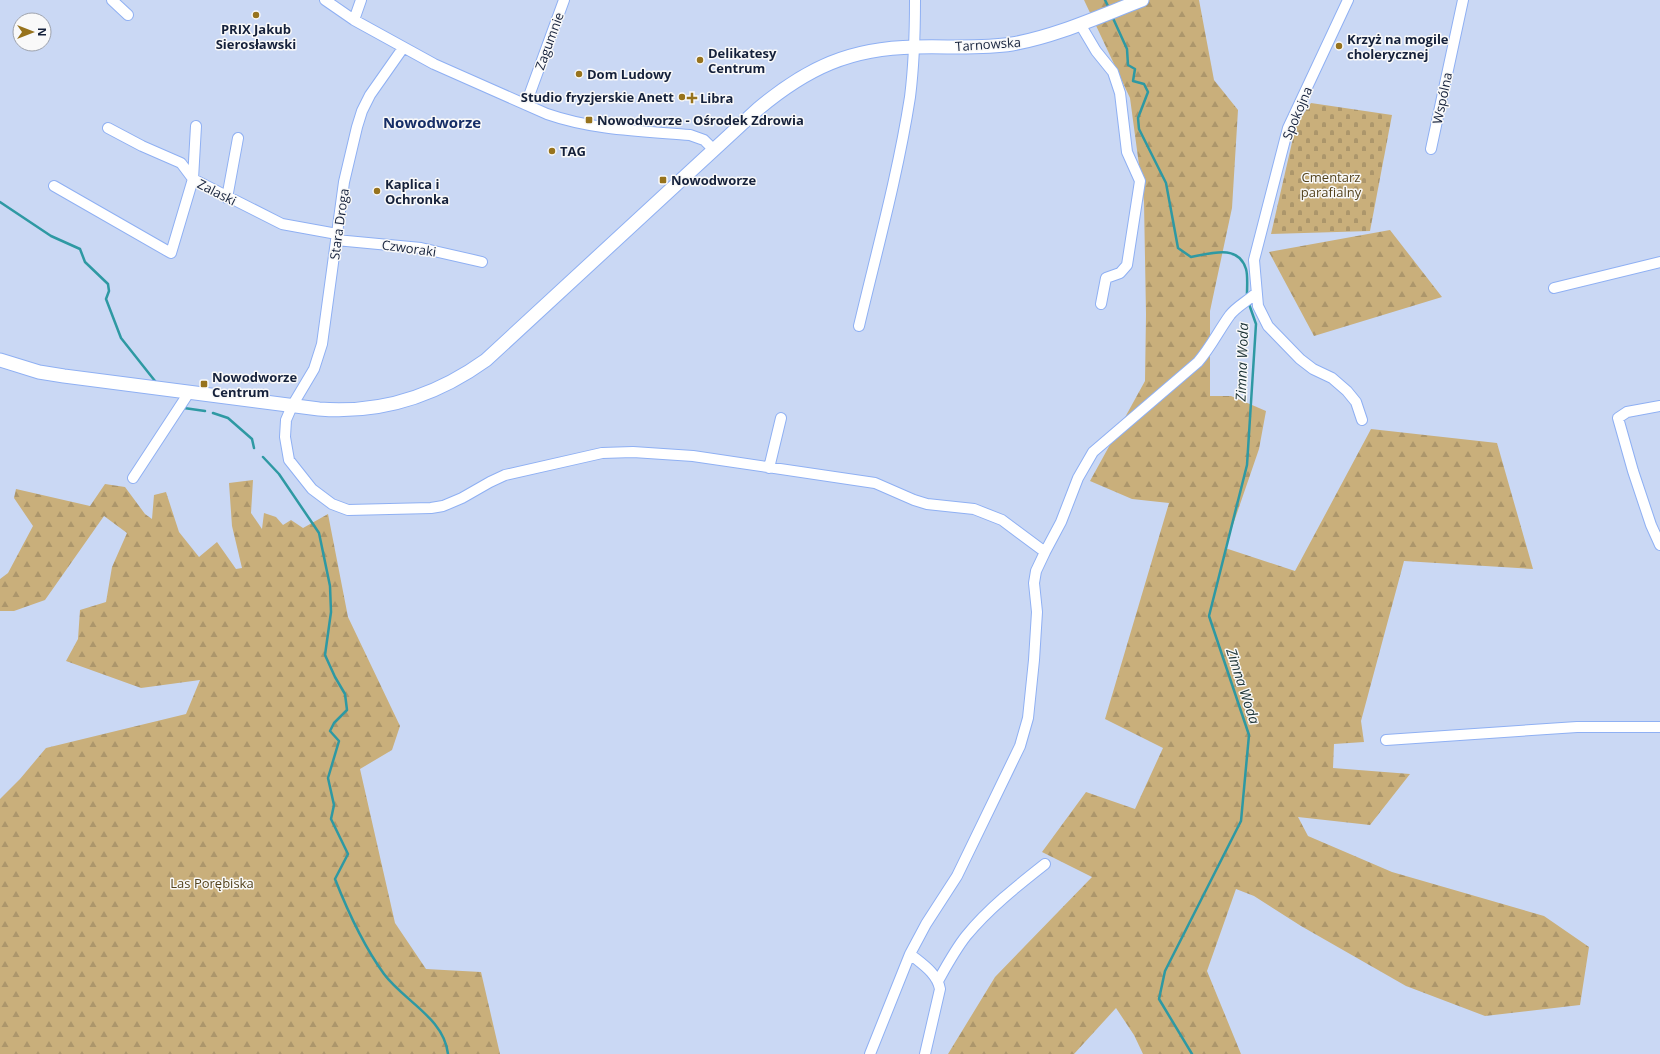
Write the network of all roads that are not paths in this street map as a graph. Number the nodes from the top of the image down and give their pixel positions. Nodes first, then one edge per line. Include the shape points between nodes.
1 (112, 0) edge
2 (325, 0) edge
3 (361, 0) edge
4 (564, 0) edge
5 (914, 0) edge
6 (1142, 0) edge
7 (1348, 0) edge
8 (1463, 0) edge
9 (128, 15) dead end
10 (354, 20) junction
11 (1080, 24) junction
12 (914, 47) junction
13 (403, 48) junction
14 (526, 104) junction
15 (196, 126) dead end
16 (108, 128) dead end
17 (238, 138) dead end
18 (713, 149) junction
19 (1431, 149) dead end
20 (193, 180) junction
21 (54, 186) dead end
22 (227, 198) junction
23 (337, 237) junction
24 (482, 262) dead end
25 (1660, 262) edge
26 (1554, 288) dead end
27 (1256, 293) junction
28 (1101, 304) dead end
29 (859, 326) dead end
30 (0, 360) edge
31 (190, 391) junction
32 (292, 406) junction
33 (1660, 406) edge
34 (781, 418) dead end
35 (1362, 420) dead end
36 (769, 468) junction
37 (133, 478) dead end
38 (1660, 545) edge
39 (1045, 552) junction
40 (1660, 727) edge
41 (1386, 740) dead end
42 (1045, 864) dead end
43 (910, 954) junction
44 (938, 981) junction
45 (870, 1054) edge
46 (925, 1054) edge

1 - 9 street
2 - 10 street
3 - 10 street
4 - 14 street, Zagumnie
5 - 12 street
6 - 11 main road, Tarnowska
7 - 27 street, Spokojna via 1288,128 1254,260 1258,281
8 - 19 street, Wspólna
10 - 13 street
11 - 12 main road, Tarnowska via 1011,44
11 - 28 street via 1096,51 1113,72 1120,93 1127,152 1140,181 1127,264 1120,273 1106,278
12 - 18 main road, Tarnowska via 873,50 820,66 798,78 767,101
12 - 29 street via 908,104
13 - 14 street
13 - 23 street, Stara Droga via 370,95 362,111 344,182
14 - 18 street via 566,121 596,127 690,135 704,140
15 - 20 street
16 - 20 street, Zalaski via 181,163
17 - 22 street
18 - 32 main road, Tarnowska via 502,347 452,383 404,401 367,408 338,410
20 - 21 street via 171,253
20 - 22 street, Zalaski
22 - 23 street, Zalaski via 282,224
23 - 24 street, Czworaki via 422,248
23 - 32 street, Stara Droga via 322,344 314,369
25 - 26 street
27 - 35 street, Spokojna via 1262,315 1276,336 1300,360 1332,378 1347,390 1356,402
27 - 39 street via 1230,315 1198,362 1094,452 1078,478 1061,522
30 - 31 main road, Tarnowska via 39,372
31 - 32 main road, Tarnowska
31 - 37 street
32 - 36 street, Stara Droga via 286,420 285,436 289,460 312,489 332,504 348,510 418,510 443,506 505,475 602,453 633,452 693,456
33 - 38 street via 1627,412 1618,418 1633,471
34 - 36 street
36 - 39 street, Stara Droga via 876,483 927,504 974,509 1002,520
39 - 43 street via 1036,571 1034,583 1037,612 1034,660 1028,718 1020,746 957,876
40 - 41 street via 1577,727
42 - 44 street via 1004,898 966,936
43 - 44 street
43 - 45 street
44 - 46 street via 939,994

